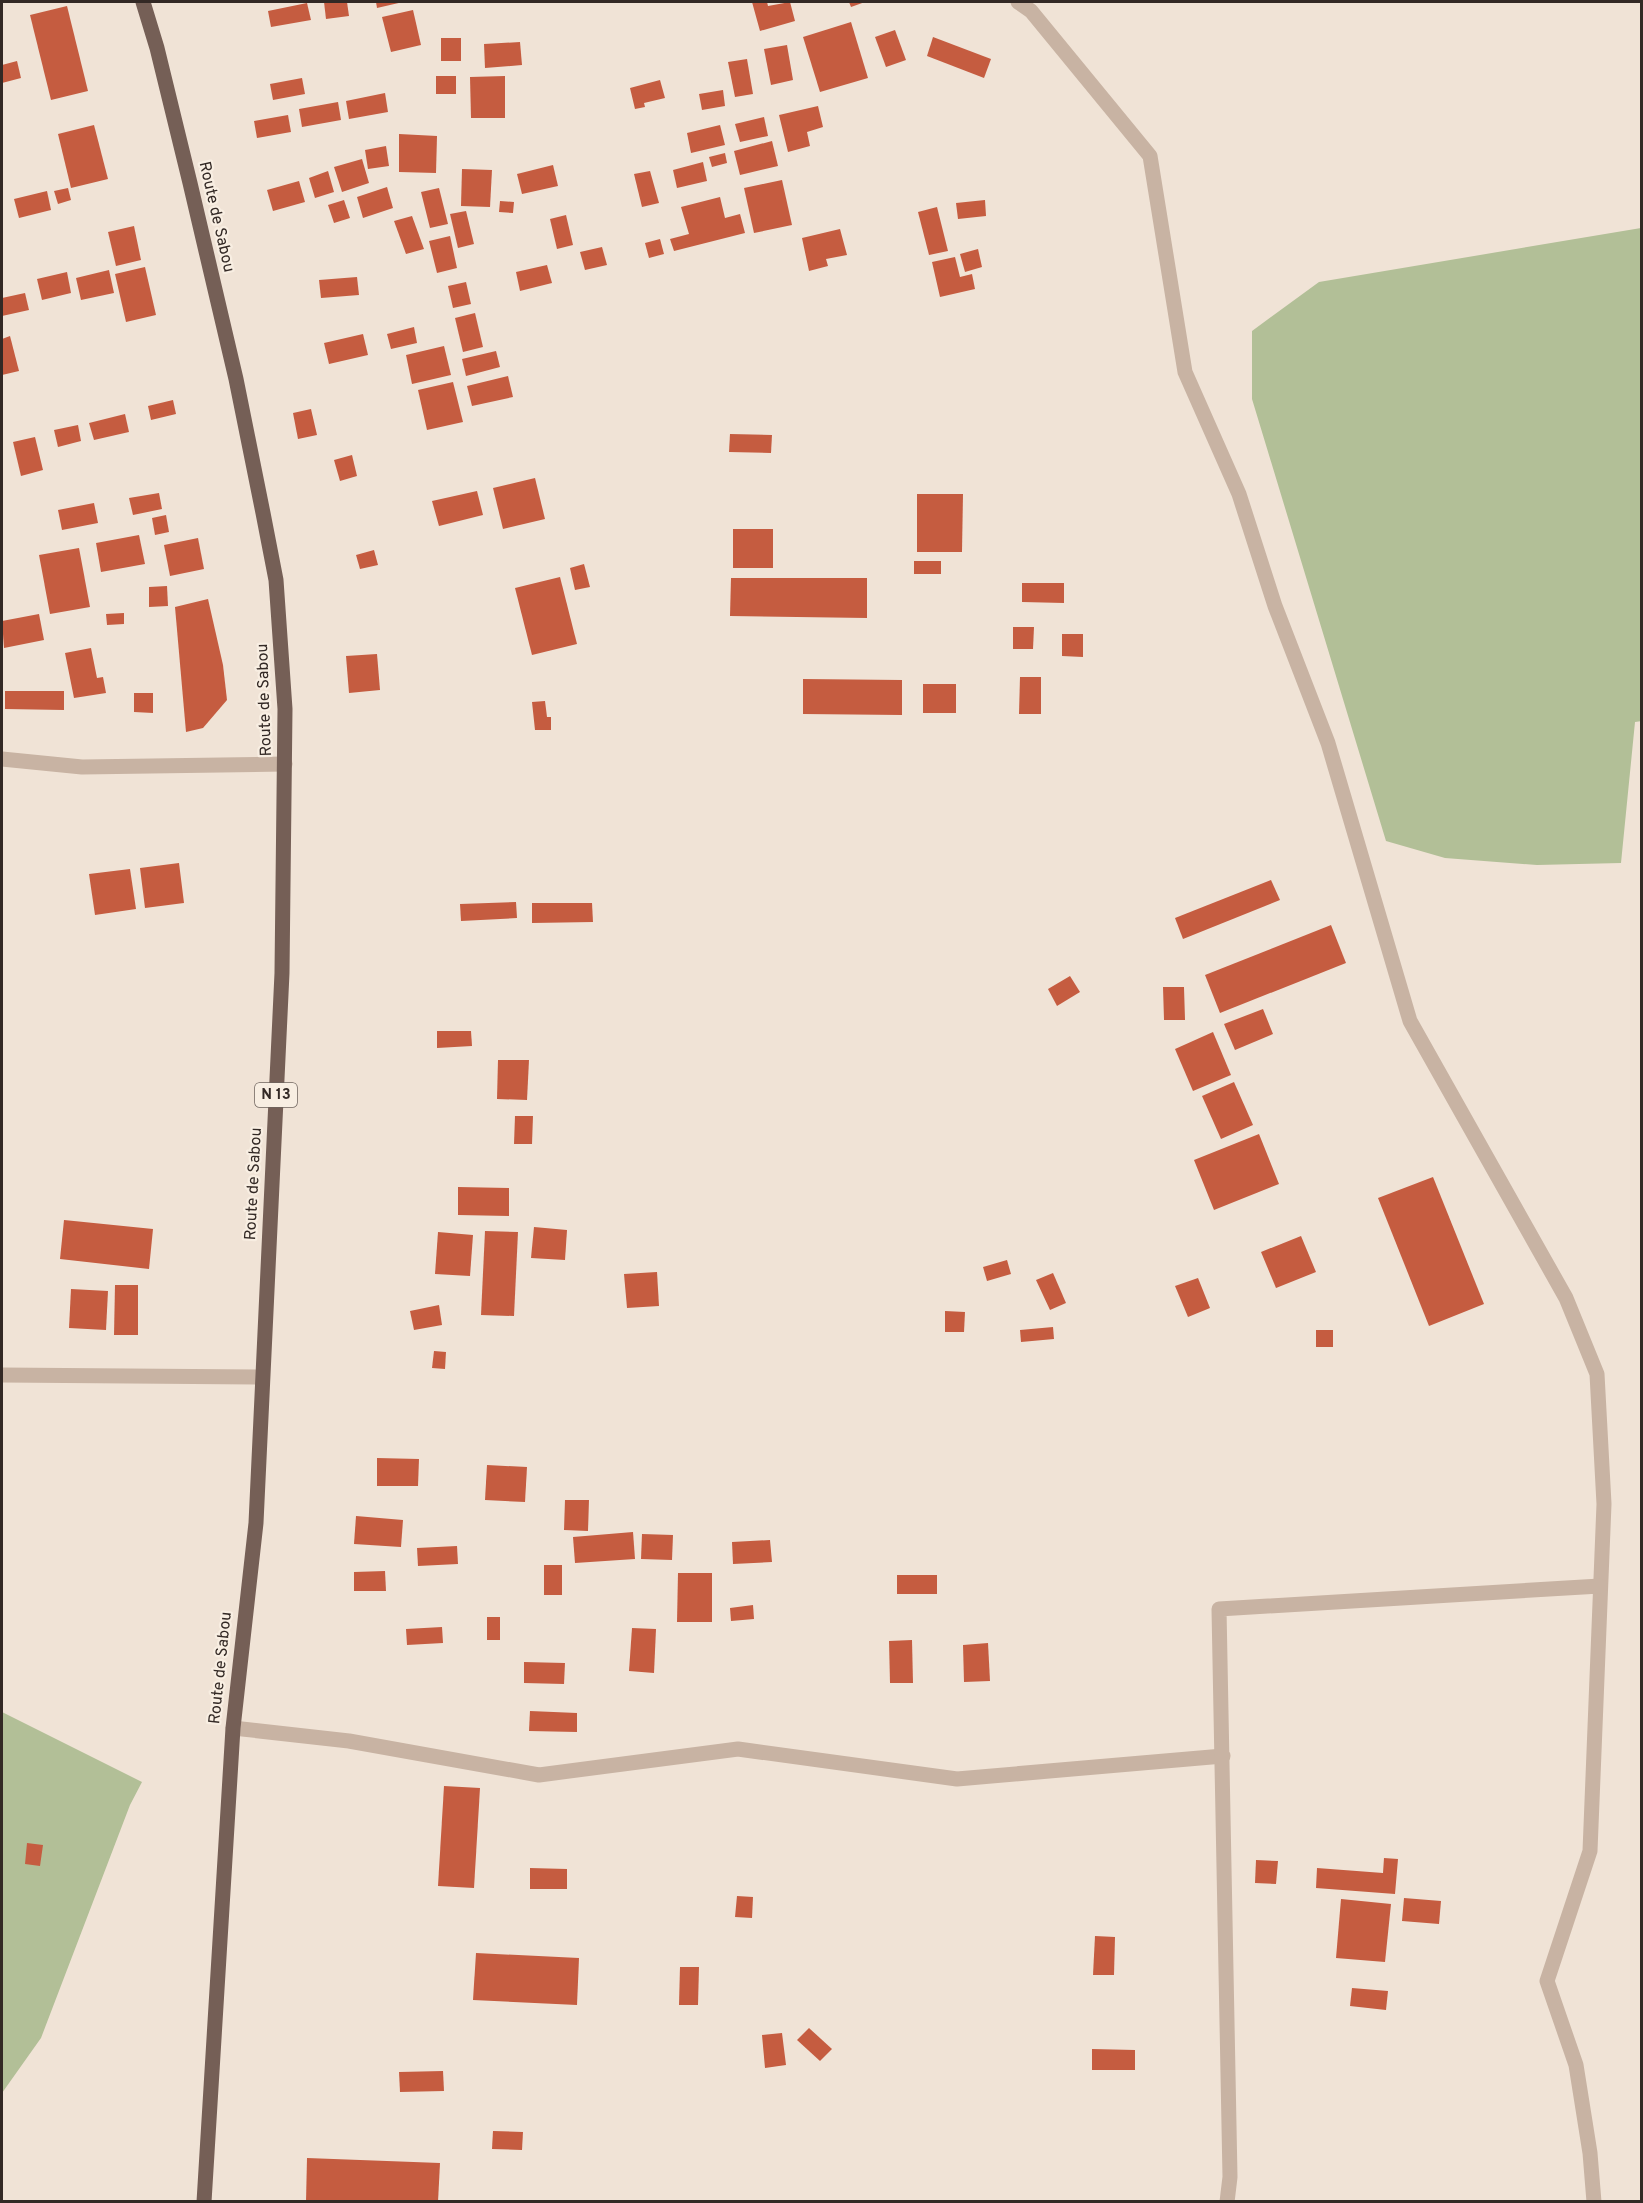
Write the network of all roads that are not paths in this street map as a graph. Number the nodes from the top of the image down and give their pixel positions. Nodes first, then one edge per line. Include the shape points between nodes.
1 (143, 2) edge
2 (1018, 2) edge
3 (2, 759) edge
4 (285, 764) junction
5 (2, 1375) edge
6 (262, 1377) junction
7 (1600, 1586) junction
8 (232, 1728) junction
9 (1223, 1756) junction
10 (204, 2202) edge
11 (1227, 2202) edge
12 (1594, 2202) edge

1 - 4 main road, Route de Sabou / N 13 via 236,379 272,558 281,634
2 - 7 street via 1031,11 1150,156 1185,372 1239,494 1275,606 1328,743 1410,1021 1566,1298 1597,1374 1604,1504
3 - 4 street via 82,767
4 - 6 main road, Route de Sabou / N 13 via 282,973
5 - 6 street
6 - 8 main road, Route de Sabou / N 13 via 256,1523
7 - 9 street via 1220,1609
7 - 12 street via 1590,1851 1547,1981 1576,2065
8 - 9 street via 349,1741 539,1775 738,1749 957,1779
8 - 10 main road, Route de Sabou / N 13
9 - 11 street via 1230,2178

